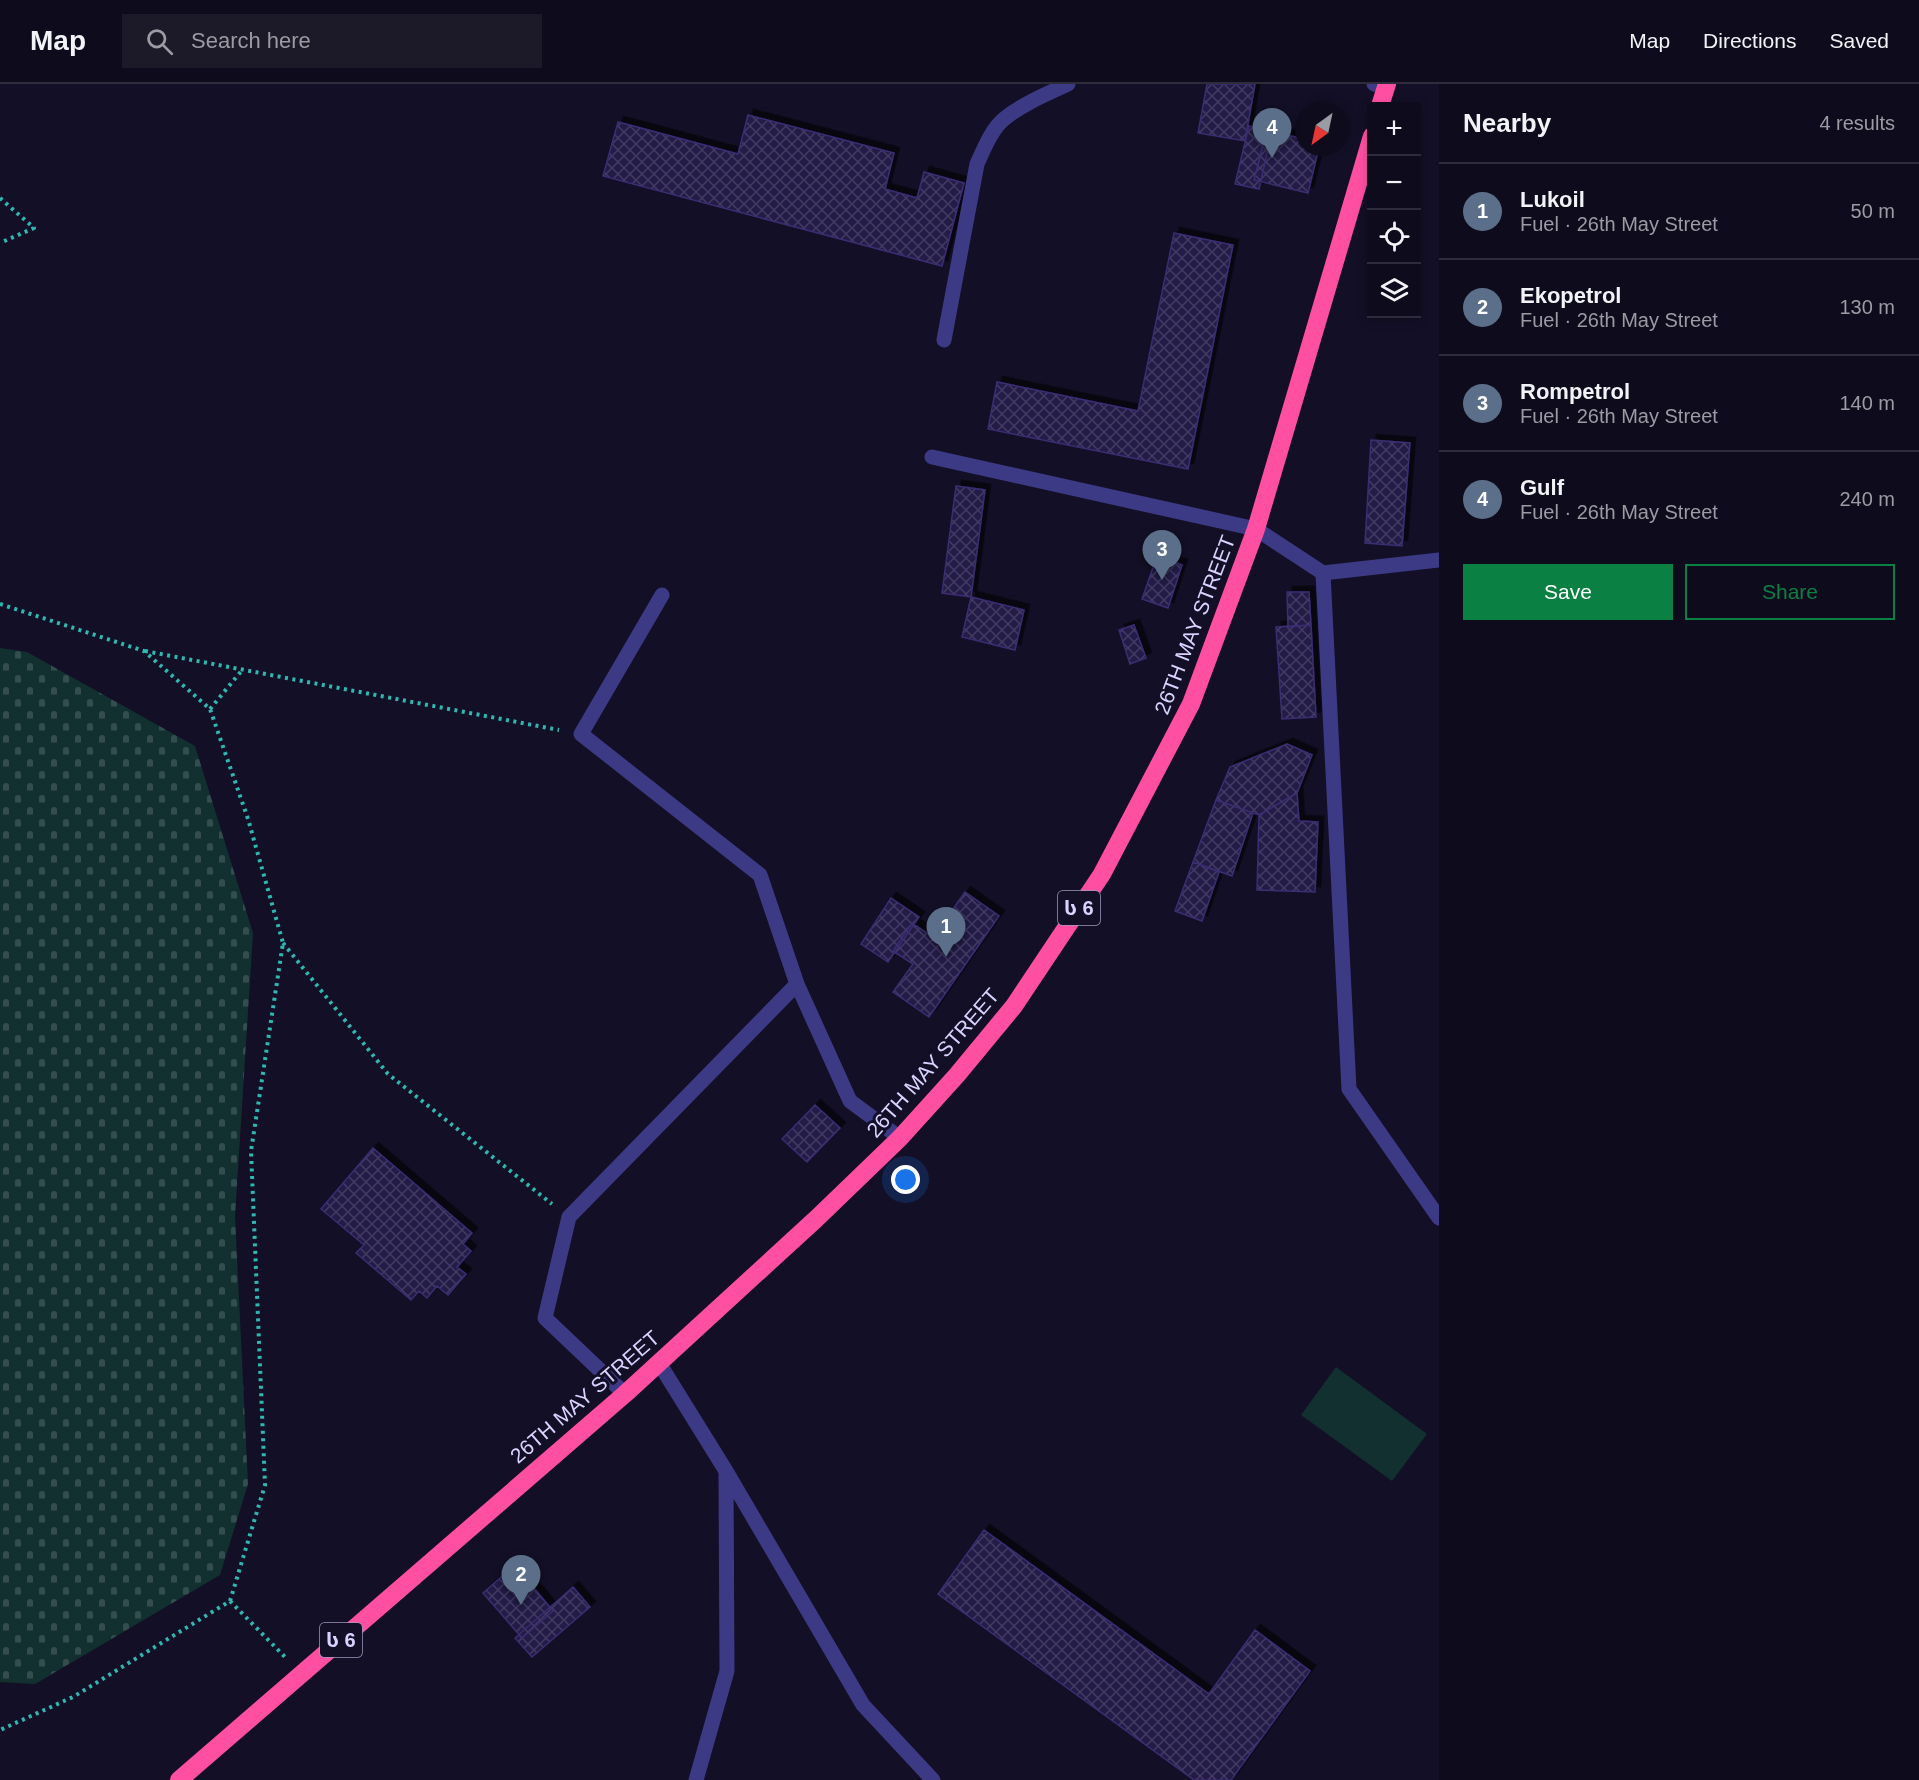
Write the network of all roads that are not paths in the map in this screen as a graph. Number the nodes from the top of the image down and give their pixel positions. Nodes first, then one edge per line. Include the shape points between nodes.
1 (1068, 84) edge
2 (1382, 85) edge
3 (1380, 102) edge
4 (1367, 150) edge
5 (944, 340) dead end
6 (932, 458) dead end
7 (1256, 530) junction
8 (1439, 560) edge
9 (1323, 573) junction
10 (662, 595) dead end
11 (797, 984) junction
12 (900, 1138) junction
13 (1439, 1218) edge
14 (659, 1363) junction
15 (625, 1394) junction
16 (726, 1471) junction
17 (179, 1780) edge
18 (696, 1780) edge
19 (933, 1780) edge

1 - 5 street via 1003,120 988,140 977,164
2 - 3 highway
4 - 7 highway, 26TH MAY STREET / ს 6
6 - 7 street
7 - 9 street
7 - 12 highway, 26TH MAY STREET / ს 6 via 1191,704 1102,874 1014,1006
8 - 9 street
9 - 13 street via 1349,1089
10 - 11 street via 580,734 760,875
11 - 12 street via 850,1101
11 - 15 street via 568,1218 545,1318
12 - 14 highway, 26TH MAY STREET / ს 6
14 - 15 highway, 26TH MAY STREET / ს 6
14 - 16 street
15 - 17 highway, 26TH MAY STREET / ს 6
16 - 18 street via 727,1671
16 - 19 street via 863,1705

